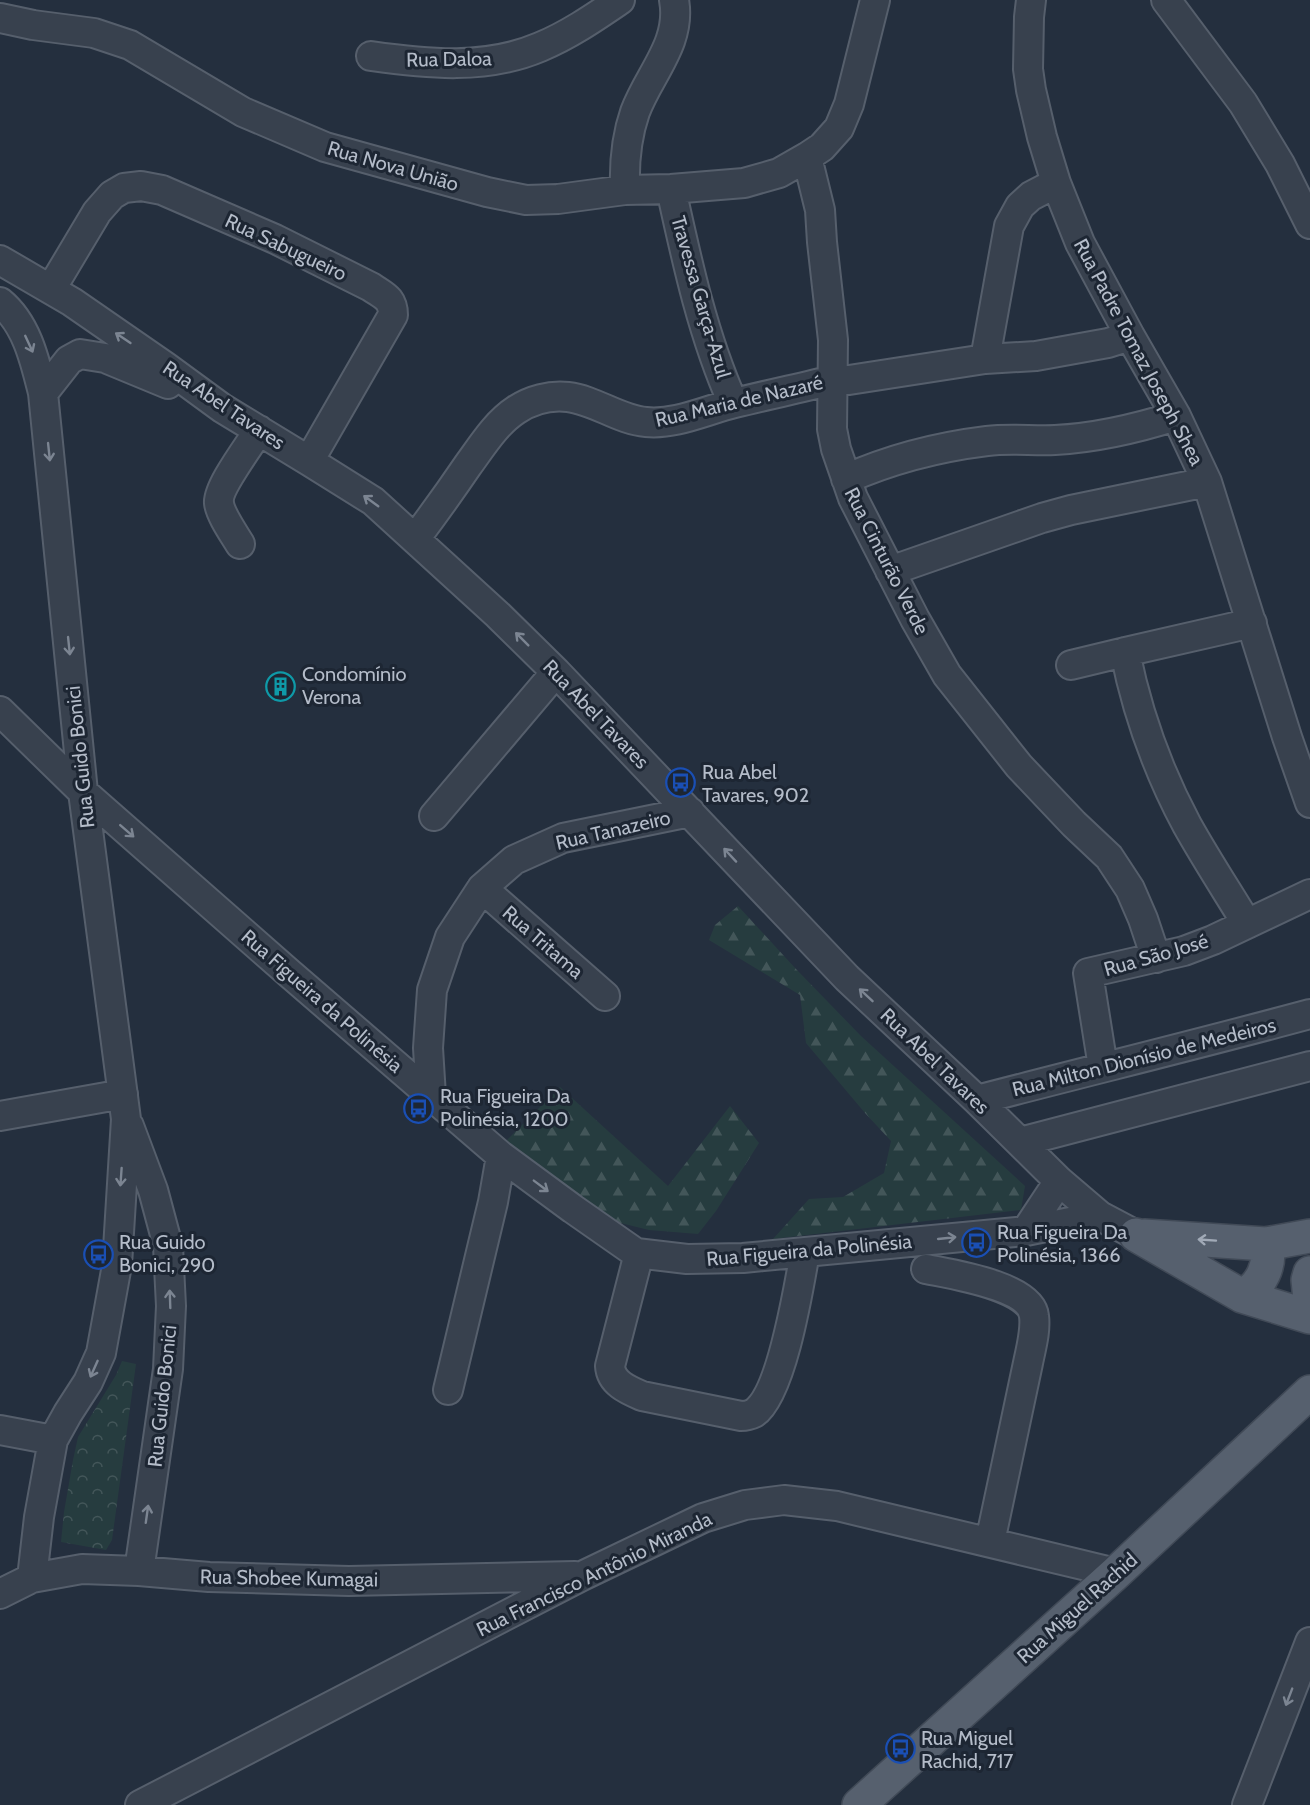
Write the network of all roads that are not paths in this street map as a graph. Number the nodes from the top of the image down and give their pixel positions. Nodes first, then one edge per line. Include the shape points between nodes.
1 (620, 0) edge
2 (674, 0) edge
3 (875, 0) edge
4 (1031, 0) edge
5 (1166, 0) edge
6 (0, 18) edge
7 (371, 56) dead end
8 (807, 157) junction
9 (1056, 183) junction
10 (671, 189) junction
11 (625, 190) junction
12 (1310, 224) edge
13 (0, 260) edge
14 (51, 289) junction
15 (0, 302) edge
16 (1130, 336) junction
17 (985, 358) junction
18 (833, 380) junction
19 (43, 393) junction
20 (733, 403) junction
21 (222, 408) junction
22 (1176, 416) junction
23 (259, 430) junction
24 (309, 461) junction
25 (846, 479) junction
26 (1207, 482) junction
27 (415, 539) junction
28 (240, 544) dead end
29 (890, 571) junction
30 (1252, 624) junction
31 (1125, 652) junction
32 (1071, 665) dead end
33 (556, 672) junction
34 (0, 711) edge
35 (83, 792) junction
36 (1310, 803) edge
37 (690, 812) junction
38 (434, 816) dead end
39 (482, 888) junction
40 (1310, 894) edge
41 (1247, 924) junction
42 (1156, 958) junction
43 (605, 996) dead end
44 (1310, 1014) edge
45 (1310, 1066) edge
46 (1103, 1067) junction
47 (431, 1096) junction
48 (977, 1100) junction
49 (124, 1106) junction
50 (0, 1116) edge
51 (1020, 1142) junction
52 (501, 1156) junction
53 (1059, 1182) junction
54 (1100, 1216) junction
55 (1026, 1231) junction
56 (1136, 1235) junction
57 (1310, 1236) edge
58 (1266, 1244) junction
59 (805, 1252) junction
60 (636, 1264) dead end
61 (926, 1269) dead end
62 (1310, 1273) edge
63 (1242, 1296) junction
64 (1310, 1299) edge
65 (1310, 1317) edge
66 (1310, 1374) edge
67 (448, 1390) dead end
68 (1301, 1400) edge
69 (0, 1430) edge
70 (53, 1440) junction
71 (990, 1542) junction
72 (139, 1571) junction
73 (1116, 1573) junction
74 (582, 1576) junction
75 (32, 1578) junction
76 (0, 1594) edge
77 (1310, 1642) edge
78 (140, 1805) edge
79 (858, 1805) edge
80 (1247, 1805) edge

1 - 7 street, Rua Daloa via 541,47 511,57 443,64
2 - 11 street via 674,36 643,94 629,131
3 - 8 street via 846,112 839,128
4 - 9 street, Rua Padre Tomaz Joseph Shea via 1028,69
5 - 12 street via 1243,103
6 - 11 street, Rua Nova União via 94,33 130,45 266,123 373,161 526,200
8 - 10 street, Rua Nova União via 778,173 744,183
8 - 18 street, Rua Cinturão Verde via 820,210 833,340
9 - 16 street, Rua Padre Tomaz Joseph Shea via 1080,243
9 - 17 street via 1020,206 1009,226
10 - 11 street, Rua Nova União
10 - 20 street, Travessa Garça-Azul via 692,279
13 - 14 street, Rua Abel Tavares
21 -> 14 street, Rua Abel Tavares
14 - 24 street, Rua Sabugueiro via 97,212 112,195 124,188 141,186 162,190 275,239 386,296 393,306 393,315
15 -> 19 street via 7,307 33,352
16 - 17 street, Rua Maria de Nazaré via 1036,356
16 - 22 street, Rua Padre Tomaz Joseph Shea
17 - 18 street, Rua Maria de Nazaré
18 - 20 street, Rua Maria de Nazaré
18 - 25 street, Rua Cinturão Verde via 832,429
19 - 21 street via 69,360 80,354 105,358
19 -> 35 street, Rua Guido Bonici
20 - 27 street, Rua Maria de Nazaré via 679,419 646,422 568,397 532,402 515,411 490,435
21 - 23 street, Rua Abel Tavares
22 - 25 street via 1103,434 1056,440 989,440 914,454
22 - 26 street, Rua Padre Tomaz Joseph Shea
23 - 24 street, Rua Abel Tavares
23 - 28 street via 222,488 219,503
27 -> 24 street, Rua Abel Tavares via 373,501
25 - 29 street, Rua Cinturão Verde
26 - 29 street via 1042,518
26 - 30 street, Rua Padre Tomaz Joseph Shea
33 -> 27 street, Rua Abel Tavares
29 - 42 street, Rua Cinturão Verde via 935,656 963,695 1019,766 1109,857 1130,889
30 - 31 street
30 - 36 street, Rua Padre Tomaz Joseph Shea
31 - 32 street
31 - 41 street via 1139,711 1178,806
33 - 37 street, Rua Abel Tavares
33 - 38 street
34 - 35 street, Rua Figueira da Polinésia
35 -> 47 street, Rua Figueira da Polinésia
35 - 49 street, Rua Guido Bonici
37 - 39 street, Rua Tanazeiro via 563,838 514,860
48 -> 37 street, Rua Abel Tavares via 847,978
39 - 43 street, Rua Tritama
39 - 47 street, Rua Tanazeiro via 450,937 432,990 428,1048
40 - 41 street, Rua São José
41 - 42 street, Rua São José via 1184,951
42 - 46 street, Rua São José via 1088,973
44 - 46 street, Rua Milton Dionísio de Medeiros
45 - 51 street
46 - 48 street, Rua Milton Dionísio de Medeiros
47 - 52 street, Rua Figueira da Polinésia
48 - 51 street, Rua Abel Tavares
49 - 50 street
49 -> 70 street, Rua Guido Bonici via 117,1265 101,1353
72 -> 49 street, Rua Guido Bonici via 168,1369 171,1306 168,1246
51 - 53 street, Rua Abel Tavares
52 -> 59 street, Rua Figueira da Polinésia via 636,1253 721,1259
52 - 67 street
53 - 54 street, Rua Abel Tavares
53 - 55 street
54 - 55 street, Rua Figueira da Polinésia
54 - 56 street, Rua Abel Tavares
59 -> 55 street, Rua Figueira da Polinésia
58 -> 56 main road, Rua Abel Tavares
56 - 63 main road, Rua Abel Tavares
57 - 58 main road, Rua Abel Tavares
58 - 63 main road via 1269,1253 1265,1271 1252,1291
59 - 60 street via 773,1385 753,1414 741,1416 642,1396 610,1374
61 - 71 street via 1002,1287 1023,1298 1034,1313 1029,1362
62 - 64 main road
63 - 65 main road, Rua Abel Tavares
66 - 68 main road, Rua Miguel Rachid
68 - 73 main road, Rua Miguel Rachid
69 - 70 street
70 - 75 street, Rua Guido Bonici
71 - 73 street, Rua Francisco Antônio Miranda
71 - 74 street, Rua Francisco Antônio Miranda via 837,1506 784,1500 745,1504 702,1518
72 - 74 street, Rua Shobee Kumagai via 349,1581
72 - 75 street, Rua Shobee Kumagai via 82,1569
73 - 79 main road, Rua Miguel Rachid
74 - 78 street, Rua Francisco Antônio Miranda
75 - 76 street, Rua Shobee Kumagai
77 -> 80 street

